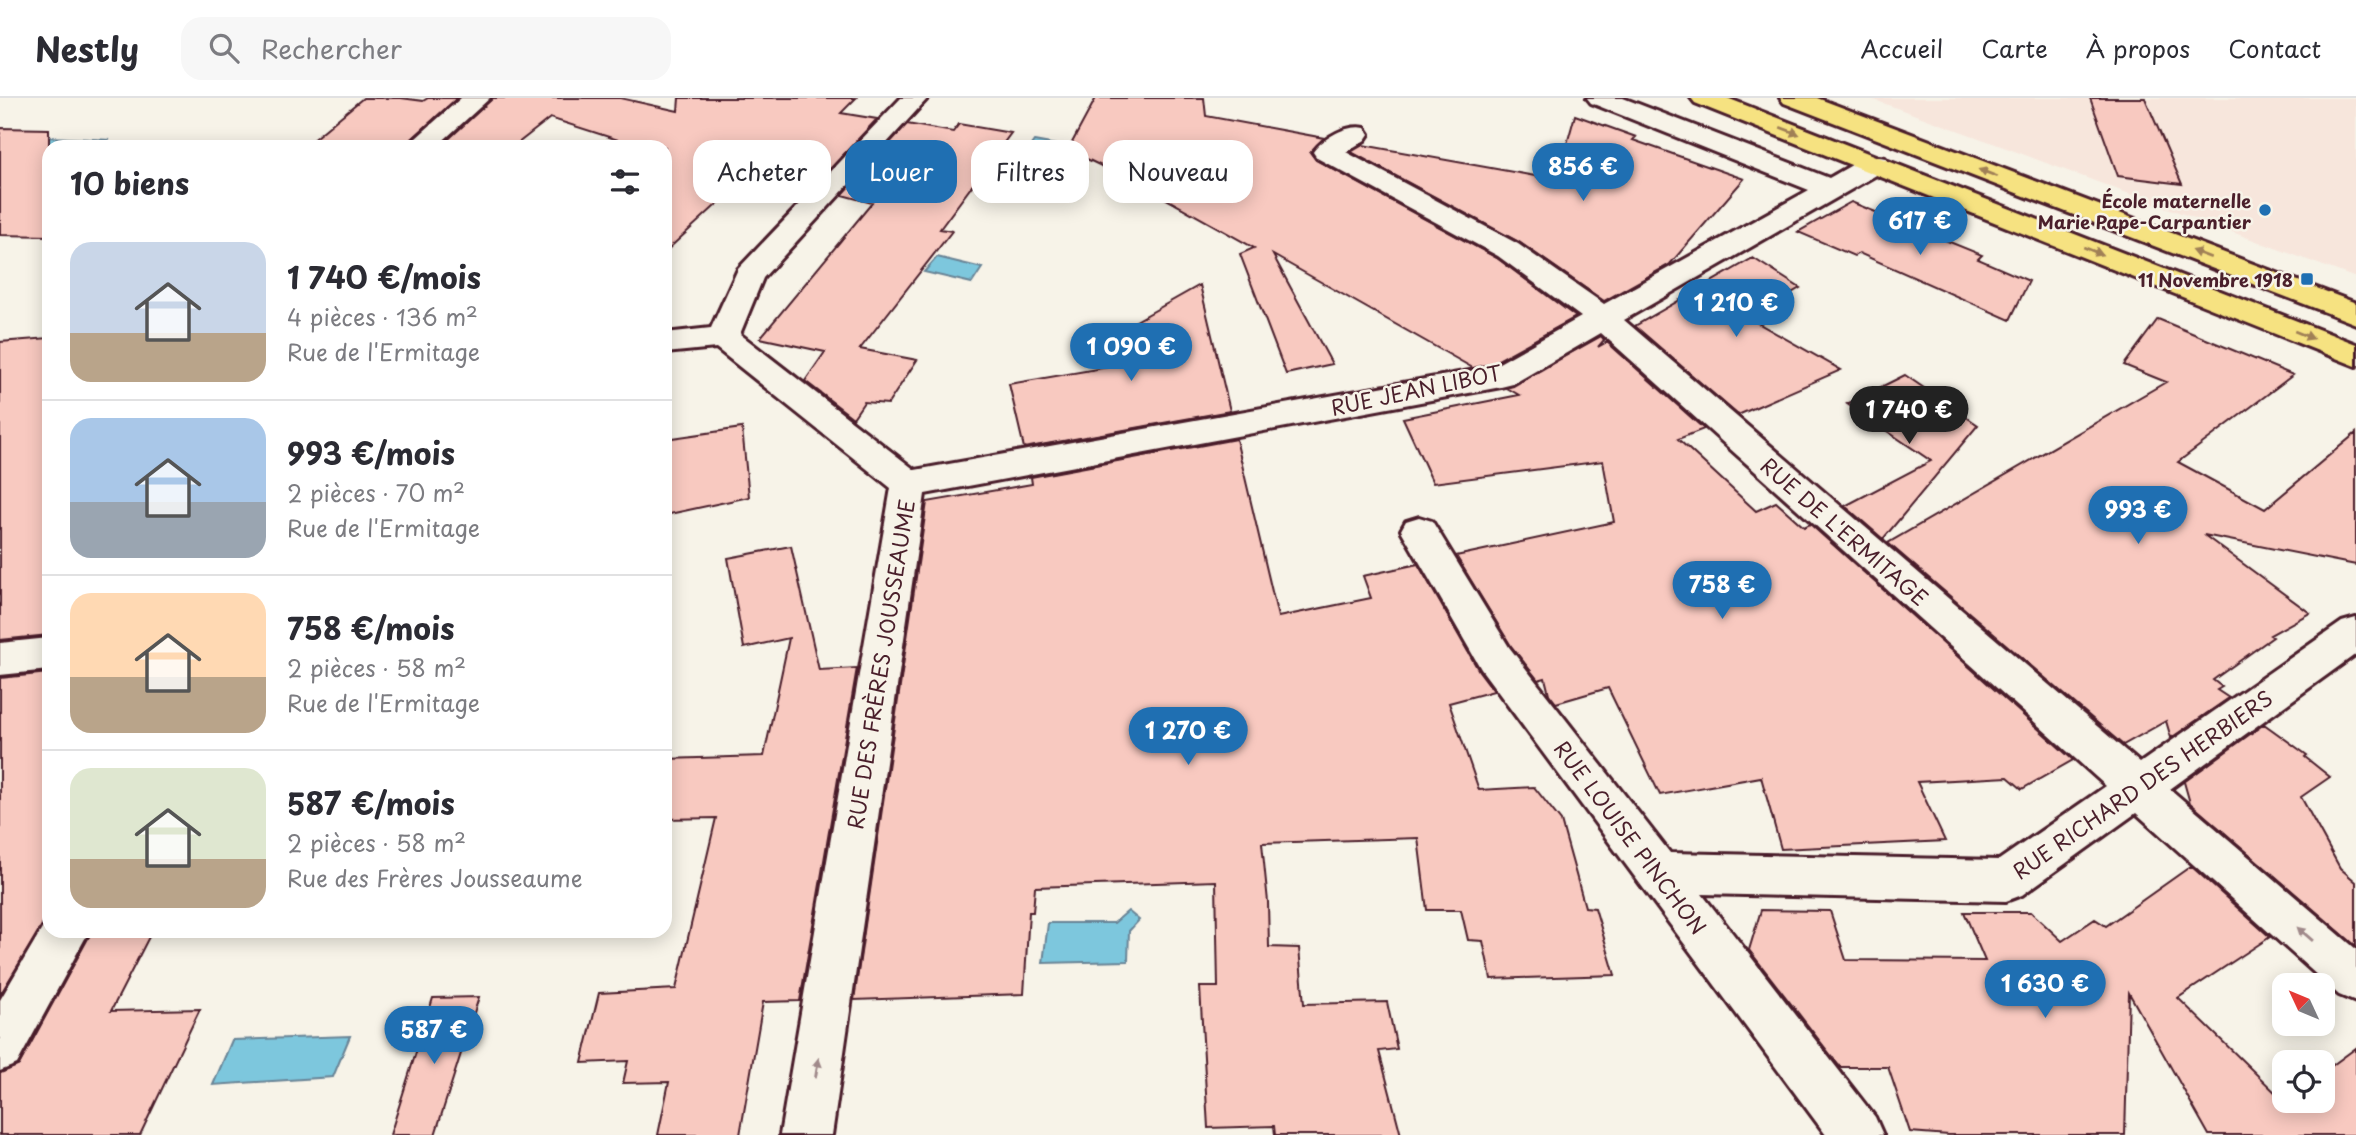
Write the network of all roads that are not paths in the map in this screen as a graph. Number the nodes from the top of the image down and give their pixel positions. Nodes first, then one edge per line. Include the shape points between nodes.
1 (477, 98) edge
2 (915, 98) edge
3 (1600, 98) edge
4 (1703, 98) edge
5 (1793, 98) edge
6 (1356, 134) dead end
7 (428, 140) edge
8 (1875, 164) junction
9 (1832, 189) junction
10 (2356, 314) edge
11 (1603, 318) junction
12 (723, 337) junction
13 (672, 342) edge
14 (2356, 356) edge
15 (909, 484) junction
16 (1419, 530) dead end
17 (2348, 651) edge
18 (42, 655) edge
19 (0, 659) edge
20 (2138, 788) junction
21 (1658, 873) junction
22 (62, 938) edge
23 (2356, 979) edge
24 (0, 1047) edge
25 (806, 1135) edge
26 (1857, 1135) edge

1 - 7 street
2 - 12 street via 749,275
3 - 9 street
4 -> 8 main road
10 -> 5 main road
6 - 11 street, RUE DE L'ERMITAGE via 1327,152 1508,250
8 - 9 street, RUE JEAN LIBOT
8 -> 14 main road
9 - 11 street, RUE JEAN LIBOT
11 - 15 street, RUE JEAN LIBOT via 1501,376
11 - 20 street, RUE DE L'ERMITAGE
12 - 13 street
12 - 15 street, RUE DES FRÈRES JOUSSEAUME
25 -> 15 street, RUE DES FRÈRES JOUSSEAUME
16 - 21 street, RUE LOUISE PINCHON via 1495,658
17 - 20 street, RUE RICHARD DES HERBIERS
18 - 19 street
20 - 21 street, RUE RICHARD DES HERBIERS via 2006,881
23 -> 20 street, RUE DE L'ERMITAGE
21 - 26 street, RUE LOUISE PINCHON
22 - 24 street

